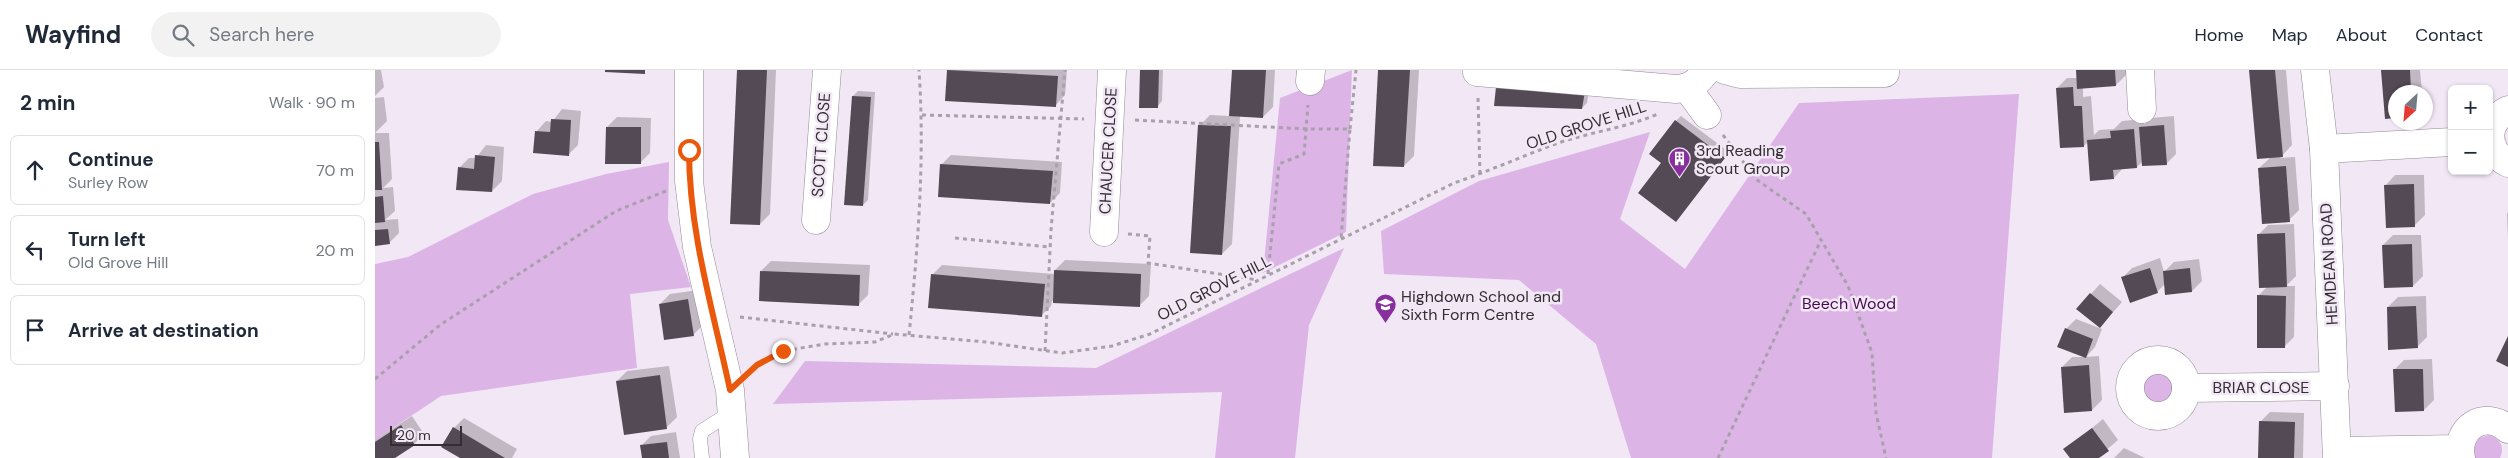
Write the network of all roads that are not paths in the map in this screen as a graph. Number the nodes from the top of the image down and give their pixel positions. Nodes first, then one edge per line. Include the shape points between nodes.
1 (689, 70) edge
2 (827, 70) edge
3 (1112, 70) edge
4 (1725, 70) edge
5 (1885, 70) edge
6 (2139, 70) edge
7 (2315, 70) edge
8 (1477, 72) road end
9 (1697, 79) edge
10 (2142, 109) dead end
11 (2508, 110) edge
12 (1707, 114) road end
13 (2492, 130) edge
14 (2448, 142) edge
15 (2493, 147) edge
16 (2324, 149) junction
17 (2508, 162) edge
18 (816, 220) dead end
19 (1104, 232) road end
20 (2335, 386) junction
21 (2186, 388) dead end
22 (731, 401) junction
23 (2508, 429) edge
24 (2460, 453) edge
25 (2337, 455) edge
26 (702, 458) edge
27 (735, 458) edge

1 - 22 street via 689,181 697,247
2 - 18 street, SCOTT CLOSE
3 - 19 street, CHAUCER CLOSE
4 - 5 street via 1749,74 1885,73
6 - 10 street
7 - 16 street, HEMDEAN ROAD
8 - 9 street via 1676,90
9 - 12 street
11 - 13 street via 2499,115
14 - 16 street
15 - 17 street via 2498,156
16 - 20 street, HEMDEAN ROAD
20 - 21 street, BRIAR CLOSE
20 - 25 street, HEMDEAN ROAD
22 - 26 lane via 702,431
22 - 27 street
23 - 24 street via 2499,423 2481,421 2466,431
24 - 25 street

